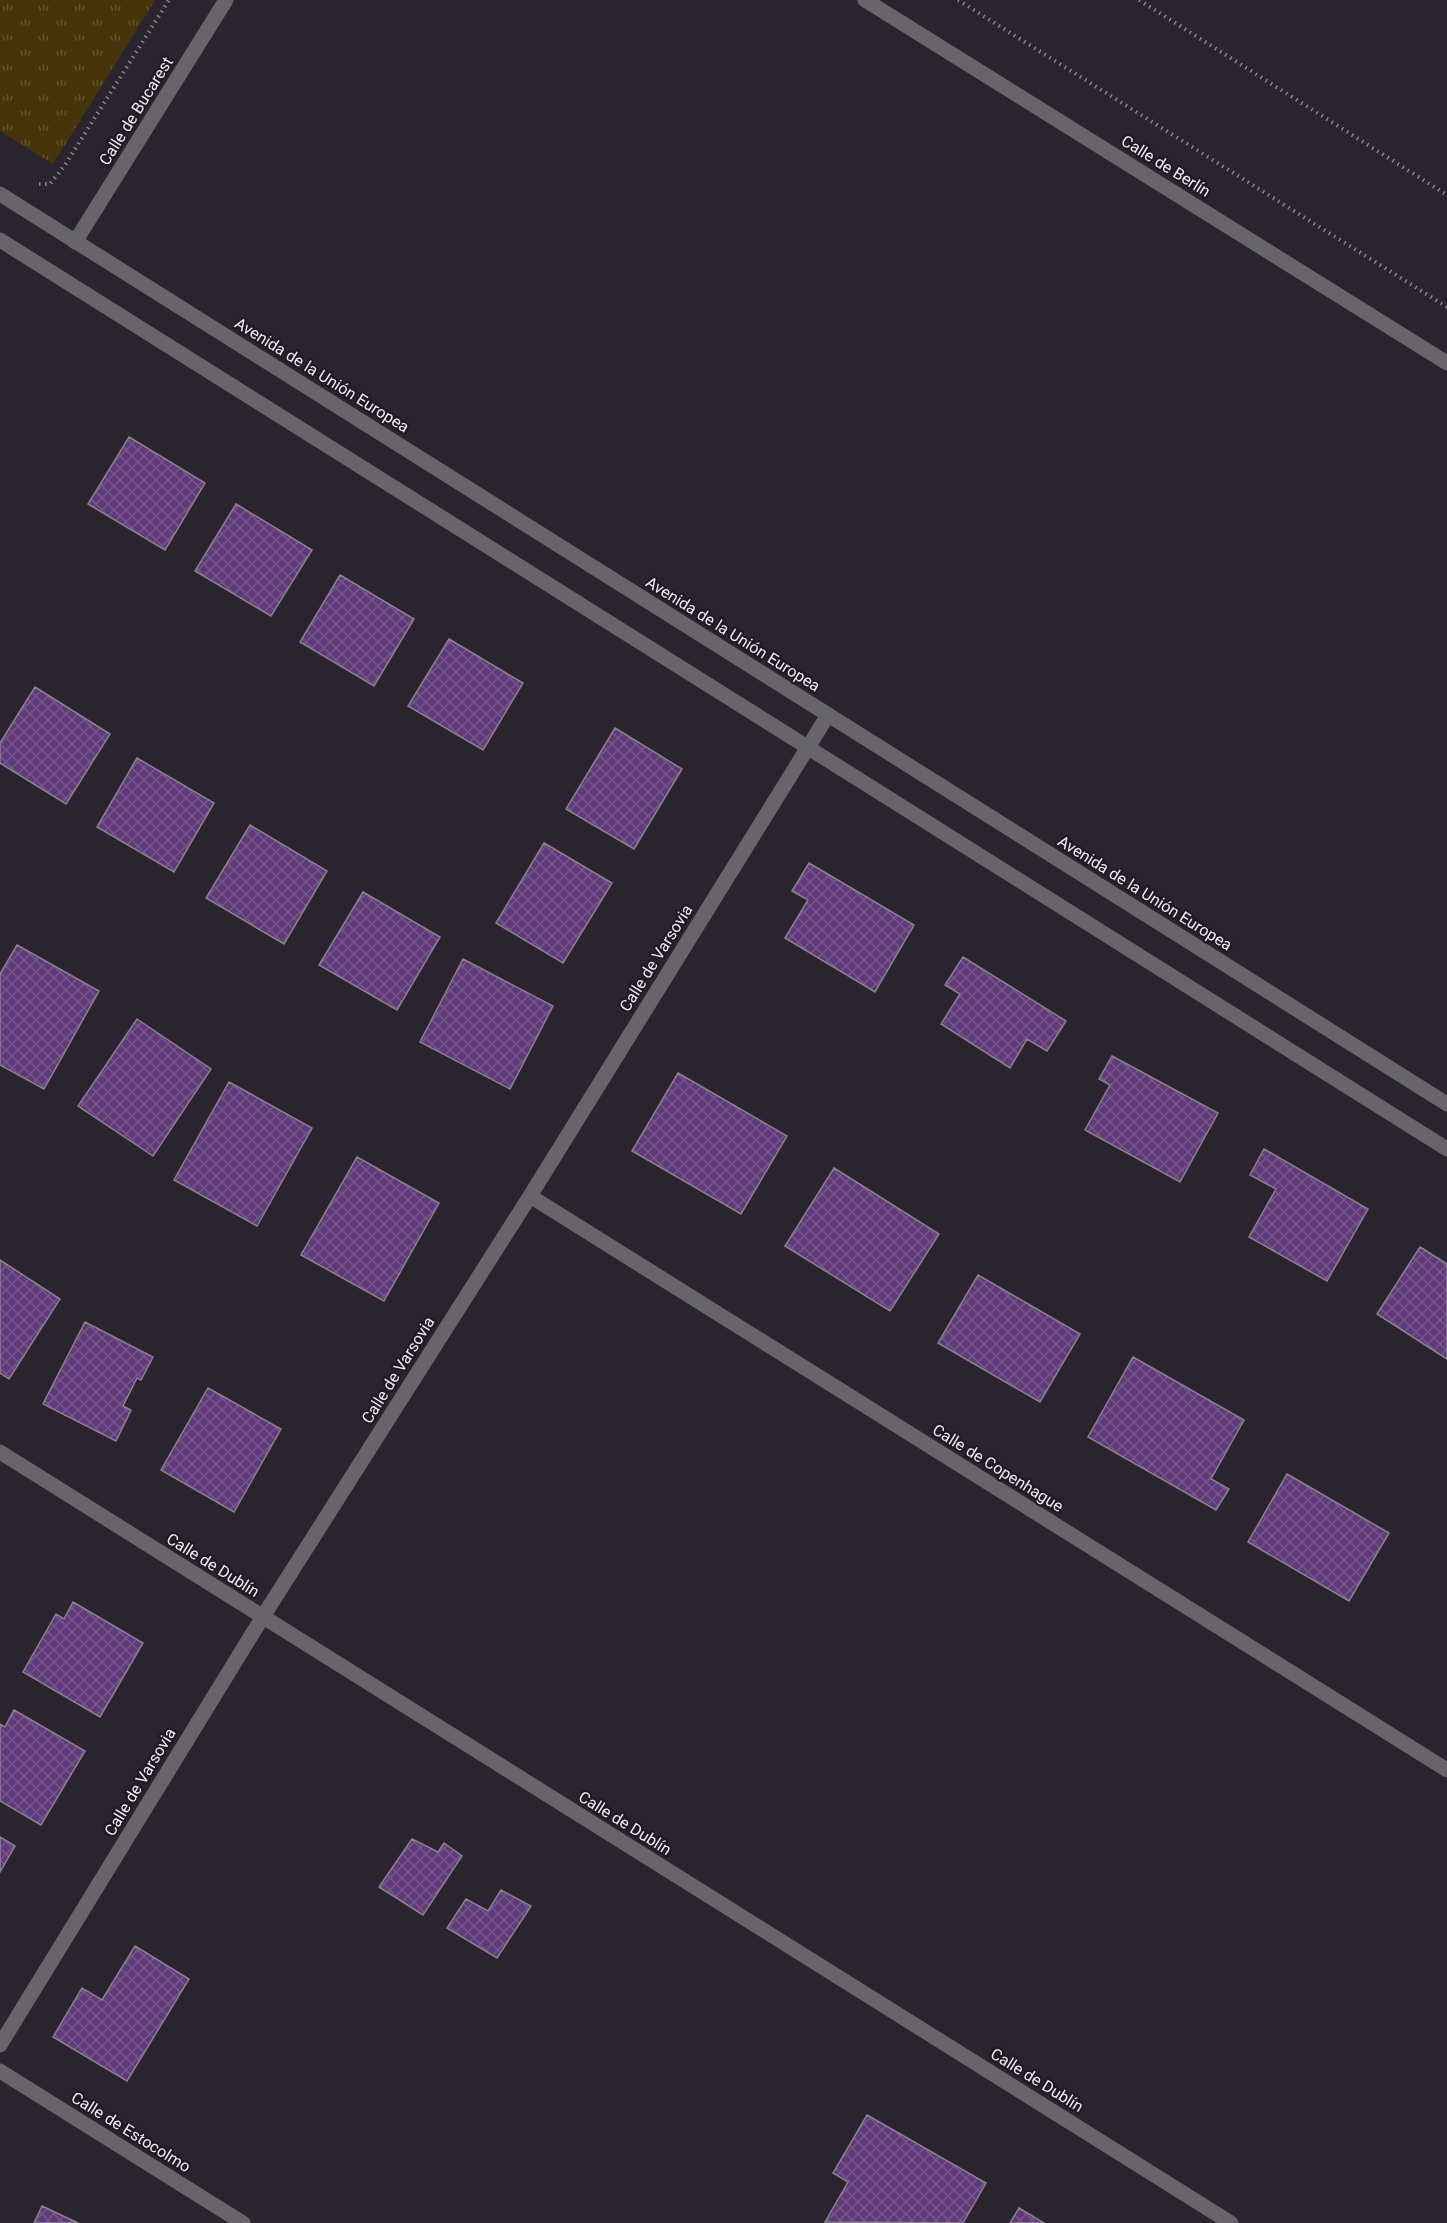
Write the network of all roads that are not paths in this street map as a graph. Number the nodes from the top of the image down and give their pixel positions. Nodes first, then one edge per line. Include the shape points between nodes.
1 (226, 0) edge
2 (865, 0) edge
3 (0, 194) edge
4 (0, 240) edge
5 (75, 242) junction
6 (1447, 363) edge
7 (828, 715) junction
8 (808, 748) junction
9 (1447, 1104) edge
10 (1447, 1149) edge
11 (530, 1196) junction
12 (0, 1452) edge
13 (262, 1618) junction
14 (1447, 1770) edge
15 (0, 2045) edge
16 (0, 2071) edge
17 (243, 2223) edge
18 (1231, 2223) edge

1 - 5 street, Calle de Bucarest
2 - 6 street, Calle de Berlín
3 - 5 street, Avenida de la Unión Europea
4 - 8 street
5 - 7 street, Avenida de la Unión Europea
7 - 8 street, Calle de Varsovia
7 - 9 street, Avenida de la Unión Europea
8 - 10 street
8 - 11 street, Calle de Varsovia
11 - 13 street, Calle de Varsovia
11 - 14 street, Calle de Copenhague
12 - 13 street, Calle de Dublín
13 - 15 street, Calle de Varsovia
13 - 18 street, Calle de Dublín
16 - 17 street, Calle de Estocolmo

